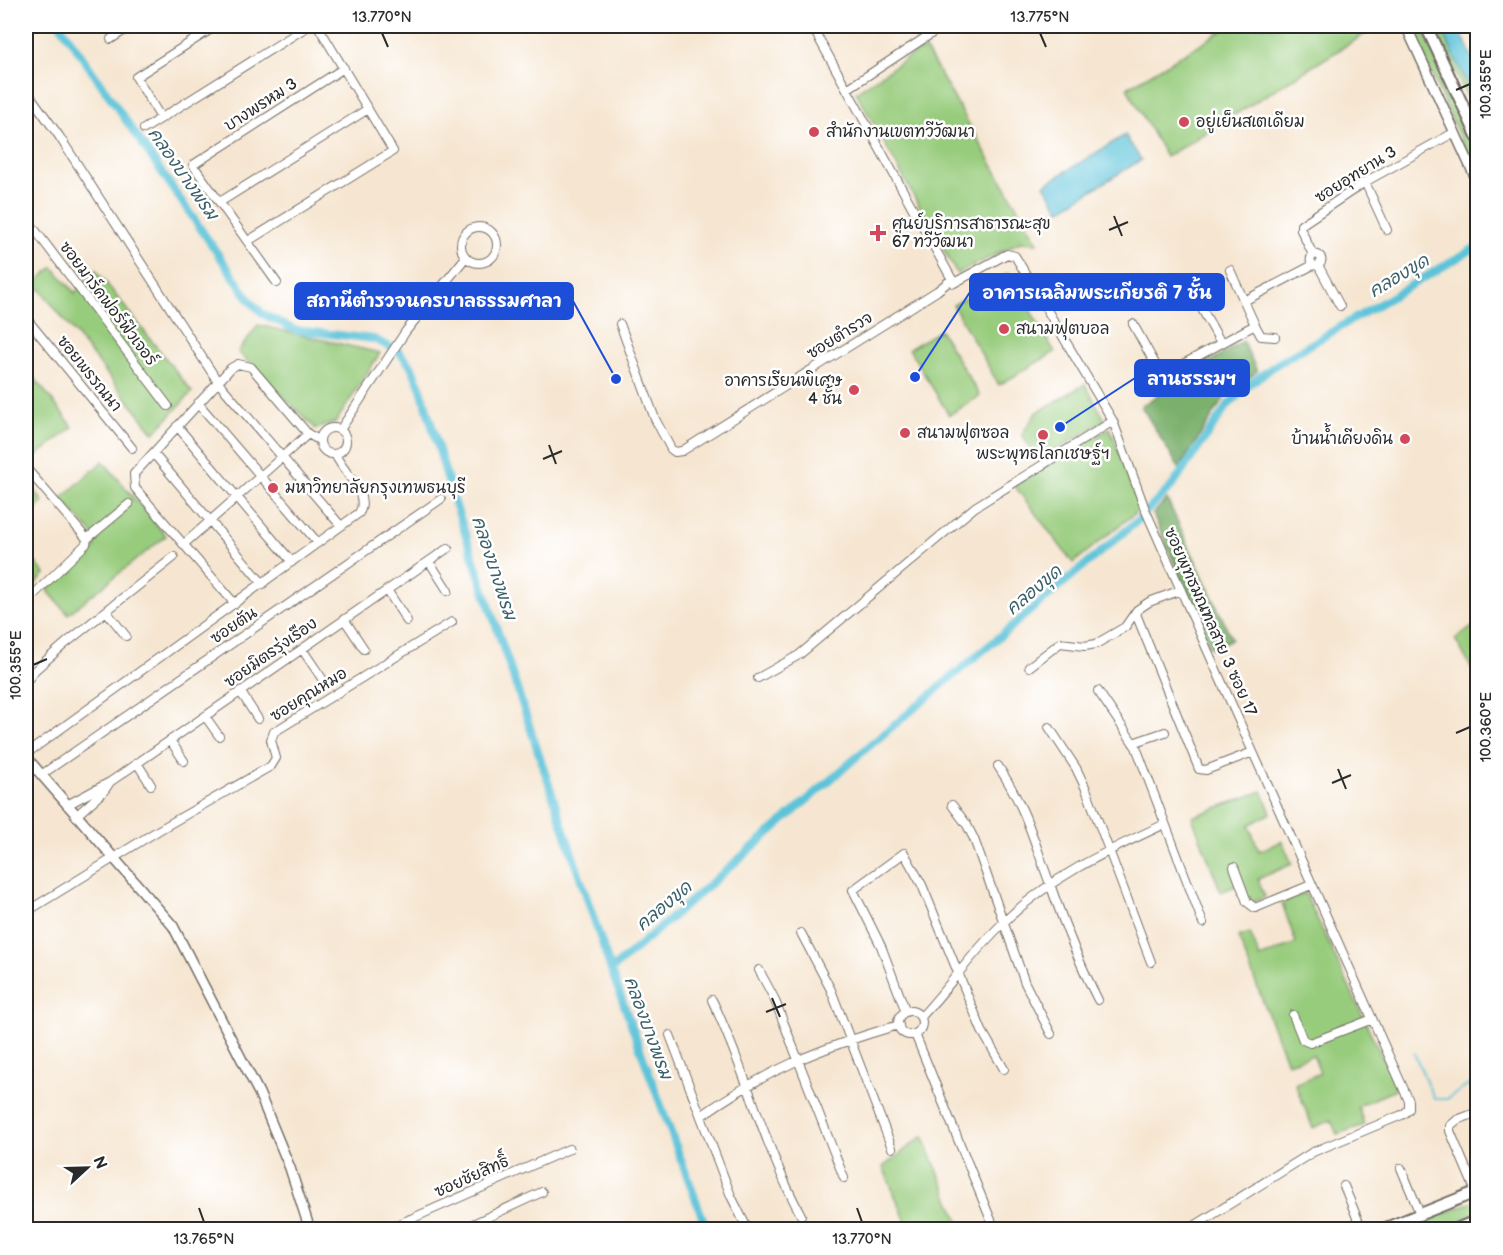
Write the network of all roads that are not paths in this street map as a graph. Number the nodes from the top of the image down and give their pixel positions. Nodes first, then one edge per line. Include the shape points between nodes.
1 (131, 26) edge
2 (216, 26) edge
3 (308, 26) edge
4 (318, 26) edge
5 (760, 26) edge
6 (776, 26) edge
7 (812, 26) edge
8 (943, 26) edge
9 (1406, 26) edge
10 (1426, 26) edge
11 (1472, 26) edge
12 (1478, 38) edge
13 (111, 39) dead end
14 (344, 68) junction
15 (847, 89) junction
16 (26, 90) edge
17 (368, 109) junction
18 (162, 118) junction
19 (144, 129) dead end
20 (1455, 132) junction
21 (1478, 138) edge
22 (1477, 181) edge
23 (1365, 182) junction
24 (220, 202) junction
25 (26, 218) edge
26 (1387, 230) dead end
27 (248, 241) junction
28 (466, 258) junction
29 (1316, 265) junction
30 (1230, 270) dead end
31 (952, 279) junction
32 (277, 283) dead end
33 (1193, 293) dead end
34 (1244, 301) junction
35 (1340, 306) dead end
36 (26, 318) edge
37 (620, 324) dead end
38 (1133, 324) dead end
39 (1255, 325) junction
40 (1275, 337) dead end
41 (1221, 343) junction
42 (218, 382) junction
43 (198, 403) junction
44 (168, 406) dead end
45 (1113, 421) junction
46 (177, 426) junction
47 (340, 430) junction
48 (308, 434) junction
49 (319, 440) junction
50 (132, 448) dead end
51 (153, 453) junction
52 (335, 454) junction
53 (282, 458) junction
54 (26, 468) edge
55 (261, 476) junction
56 (237, 497) junction
57 (441, 499) dead end
58 (129, 504) dead end
59 (210, 521) junction
60 (341, 526) junction
61 (87, 539) junction
62 (318, 543) junction
63 (184, 544) junction
64 (448, 548) dead end
65 (174, 557) dead end
66 (429, 561) junction
67 (292, 562) junction
68 (263, 584) junction
69 (387, 590) junction
70 (1181, 590) junction
71 (448, 591) dead end
72 (26, 602) edge
73 (235, 604) junction
74 (106, 611) junction
75 (1136, 614) junction
76 (344, 619) junction
77 (407, 621) dead end
78 (452, 622) dead end
79 (126, 636) dead end
80 (302, 649) junction
81 (364, 649) dead end
82 (1029, 667) dead end
83 (35, 670) junction
84 (26, 674) edge
85 (758, 678) dead end
86 (323, 680) dead end
87 (26, 682) edge
88 (240, 691) junction
89 (1098, 691) dead end
90 (205, 716) junction
91 (258, 719) dead end
92 (1049, 727) dead end
93 (1165, 732) dead end
94 (219, 736) dead end
95 (170, 740) junction
96 (1133, 743) junction
97 (1253, 752) junction
98 (26, 758) edge
99 (184, 761) dead end
100 (137, 763) junction
101 (998, 766) dead end
102 (41, 775) junction
103 (110, 782) junction
104 (152, 785) dead end
105 (67, 805) junction
106 (952, 805) dead end
107 (76, 816) junction
108 (1165, 824) junction
109 (1107, 851) junction
110 (114, 858) junction
111 (1234, 867) dead end
112 (1050, 885) junction
113 (1311, 885) junction
114 (26, 912) edge
115 (1003, 923) junction
116 (1203, 923) dead end
117 (801, 933) dead end
118 (1151, 962) dead end
119 (759, 970) dead end
120 (956, 972) junction
121 (712, 1000) dead end
122 (1098, 1000) dead end
123 (906, 1012) junction
124 (1293, 1015) dead end
125 (921, 1017) junction
126 (1370, 1020) junction
127 (898, 1025) junction
128 (915, 1034) junction
129 (1051, 1034) dead end
130 (670, 1035) dead end
131 (851, 1039) junction
132 (798, 1058) junction
133 (1004, 1069) dead end
134 (747, 1085) junction
135 (1478, 1112) edge
136 (701, 1116) junction
137 (892, 1148) dead end
138 (569, 1149) dead end
139 (1401, 1168) dead end
140 (844, 1178) dead end
141 (1344, 1186) dead end
142 (1477, 1191) edge
143 (542, 1192) dead end
144 (1420, 1214) junction
145 (801, 1215) dead end
146 (410, 1219) junction
147 (1478, 1220) edge
148 (310, 1230) edge
149 (386, 1230) edge
150 (414, 1230) edge
151 (460, 1230) edge
152 (748, 1230) edge
153 (995, 1230) edge
154 (1188, 1230) edge
155 (1362, 1230) edge
156 (1381, 1230) edge
157 (1454, 1230) edge

1 - 13 street
2 - 18 street via 136,77
3 - 18 street
4 - 14 street
5 - 6 street via 766,30
7 - 15 street
8 - 15 street
9 - 20 street
10 - 21 main road
11 - 12 main road
14 - 17 street
14 - 24 street, บางพรหม 3 via 193,165
15 - 31 street
16 - 42 street
17 - 24 street
17 - 27 street via 392,148 390,154
18 - 19 street
20 - 22 street
20 - 23 street, ซอยอุทยาน 3
23 - 26 street
23 - 29 street, ซอยอุทยาน 3 via 1300,227 1313,255 1310,259
24 - 27 street
25 - 44 street, ซอยมาร์คฟอร์ฟิวเจอร์
27 - 32 street
28 - 28 street via 461,246 466,232 482,226 493,232 498,243 492,258 481,263
28 - 47 street via 406,331
29 - 34 street
29 - 35 street
30 - 34 street
31 - 37 street, ซอยตำรวจ via 675,452 655,418
31 - 45 street, ซอยพุทธมณฑลสาย 3 ซอย 17 via 954,283 1002,256 1016,256
33 - 41 street
34 - 39 street
36 - 50 street, ซอยพรรณนา
38 - 41 street via 1161,374
39 - 40 street via 1261,336
39 - 41 street
42 - 43 street
42 - 48 street via 235,365 249,366
42 - 53 street
43 - 46 street
43 - 55 street
45 - 70 street, ซอยพุทธมณฑลสาย 3 ซอย 17 via 1145,509
45 - 85 street via 975,507 799,655
46 - 51 street
46 - 56 street
47 - 49 street via 326,429
47 - 52 street via 346,444
48 - 49 street
48 - 53 street
49 - 52 street via 324,452
51 - 59 street
51 - 63 street via 135,472 134,486
52 - 60 street via 362,501 360,511
53 - 55 street
53 - 60 street
54 - 61 street
55 - 56 street
55 - 62 street
56 - 59 street
56 - 67 street
57 - 102 street, ซอยตัน
58 - 61 street
59 - 63 street
59 - 68 street
60 - 62 street
61 - 72 street
62 - 67 street
63 - 73 street
64 - 66 street, ซอยมิตรรุ่งเรือง
65 - 74 street
66 - 69 street, ซอยมิตรรุ่งเรือง
66 - 71 street
67 - 68 street
68 - 73 street
69 - 76 street, ซอยมิตรรุ่งเรือง
69 - 77 street
70 - 75 street via 1149,602
70 - 97 street, ซอยพุทธมณฑลสาย 3 ซอย 17
73 - 98 street
74 - 79 street
74 - 83 street
75 - 82 street via 1125,627 1096,644 1060,643
75 - 97 street via 1199,769 1206,770
76 - 80 street, ซอยมิตรรุ่งเรือง
76 - 81 street
78 - 110 street, ซอยคุณหมอ via 274,732 271,740 276,758 271,766
80 - 86 street
80 - 88 street, ซอยมิตรรุ่งเรือง
83 - 84 street
83 - 87 street
88 - 90 street, ซอยมิตรรุ่งเรือง
88 - 91 street
89 - 96 street
90 - 94 street
90 - 95 street, ซอยมิตรรุ่งเรือง
92 - 109 street via 1076,768
93 - 96 street
95 - 99 street
95 - 100 street, ซอยมิตรรุ่งเรือง
96 - 108 street
97 - 113 street, ซอยพุทธมณฑลสาย 3 ซอย 17
98 - 102 street
100 - 103 street, ซอยมิตรรุ่งเรือง
100 - 104 street
101 - 112 street via 1024,809
102 - 105 street
103 - 105 street, ซอยมิตรรุ่งเรือง
103 - 107 street, ซอยมิตรรุ่งเรือง
105 - 107 street
106 - 115 street via 974,839
107 - 110 street
108 - 109 street
108 - 116 street
109 - 112 street
109 - 118 street
110 - 114 street
110 - 148 street via 173,926 197,970 259,1092
111 - 113 street via 1247,902 1255,908
112 - 115 street
112 - 122 street
113 - 126 street, ซอยพุทธมณฑลสาย 3 ซอย 17
115 - 120 street
115 - 129 street via 1025,983
117 - 131 street
119 - 132 street
120 - 123 street via 922,885 906,854 900,854 853,890 881,946
120 - 125 street
120 - 133 street
121 - 134 street
123 - 125 street
123 - 127 street
124 - 126 street via 1303,1040 1310,1043
125 - 128 street via 922,1027
126 - 154 street, ซอยพุทธมณฑลสาย 3 ซอย 17 via 1410,1109 1313,1152
127 - 128 street via 904,1034
127 - 131 street
128 - 153 street
130 - 136 street
131 - 132 street
131 - 137 street
132 - 134 street
132 - 140 street
134 - 136 street
134 - 145 street
135 - 142 street via 1450,1126
136 - 152 street
138 - 146 street, ซอยชัยสิทธิ์
139 - 144 street
141 - 155 street
142 - 144 main road
143 - 151 street
144 - 156 main road
146 - 149 street, ซอยชัยสิทธิ์
146 - 150 street
147 - 157 main road

